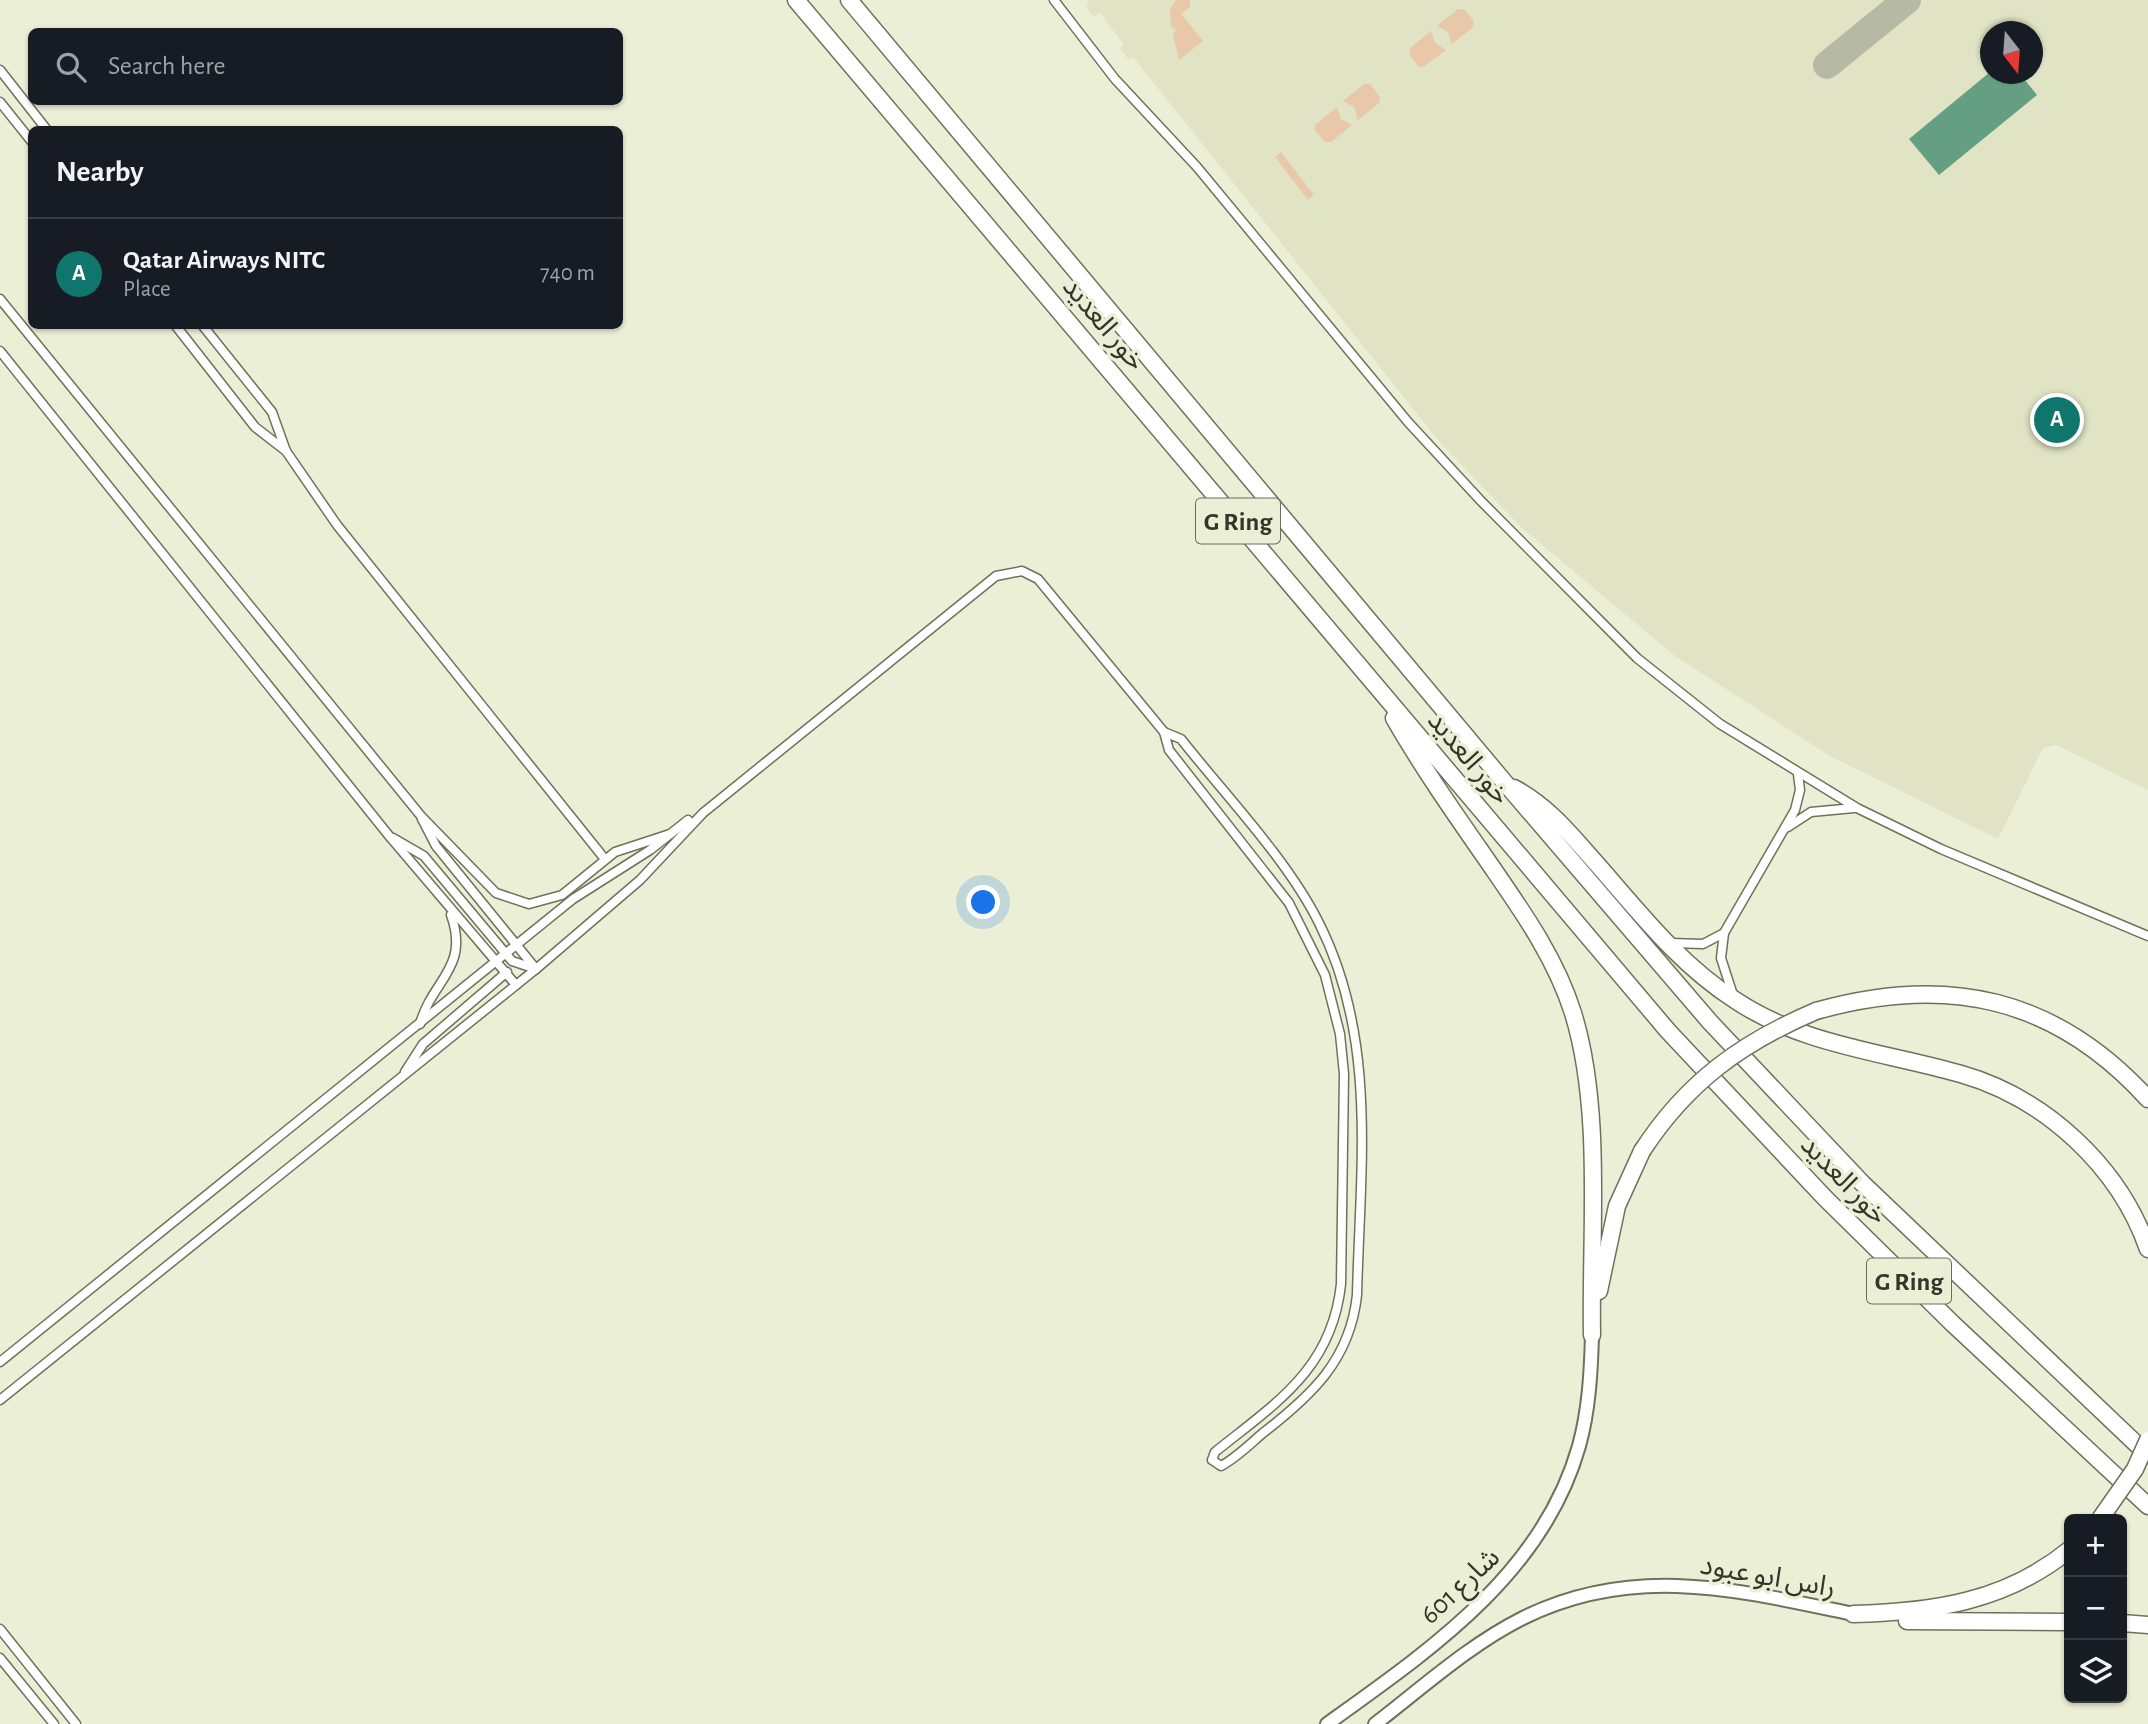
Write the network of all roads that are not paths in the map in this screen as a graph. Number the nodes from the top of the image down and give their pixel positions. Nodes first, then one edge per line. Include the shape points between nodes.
1 (796, 0) edge
2 (849, 0) edge
3 (1054, 0) edge
4 (0, 70) edge
5 (0, 102) edge
6 (44, 126) edge
7 (28, 137) edge
8 (0, 299) edge
9 (178, 329) edge
10 (205, 329) edge
11 (0, 351) edge
12 (286, 451) junction
13 (1370, 677) junction
14 (1164, 732) junction
15 (1798, 774) junction
16 (1506, 784) junction
17 (1857, 808) junction
18 (703, 813) junction
19 (421, 816) junction
20 (1783, 831) junction
21 (670, 834) junction
22 (390, 837) junction
23 (604, 858) junction
24 (447, 906) junction
25 (1724, 933) junction
26 (2148, 936) edge
27 (1666, 942) junction
28 (517, 946) junction
29 (505, 955) junction
30 (496, 963) junction
31 (515, 964) junction
32 (536, 969) junction
33 (506, 974) junction
34 (516, 985) junction
35 (1735, 1001) junction
36 (420, 1024) junction
37 (403, 1075) junction
38 (2132, 1082) junction
39 (2148, 1089) edge
40 (2148, 1100) edge
41 (2148, 1249) edge
42 (1592, 1335) junction
43 (0, 1362) edge
44 (0, 1400) edge
45 (2148, 1440) edge
46 (2148, 1455) edge
47 (2148, 1506) edge
48 (2104, 1514) edge
49 (2064, 1554) edge
50 (1853, 1614) junction
51 (2064, 1622) edge
52 (2127, 1623) edge
53 (2148, 1625) edge
54 (0, 1629) edge
55 (0, 1658) edge
56 (1444, 1671) joint
57 (54, 1724) edge
58 (76, 1724) edge
59 (1327, 1724) edge
60 (1375, 1724) edge

1 - 13 highway, خور العديد / G Ring
2 - 16 highway, خور العديد / G Ring
3 - 15 street via 1120,85 1197,167 1408,422 1481,501 1637,658 1720,724
4 - 6 street
5 - 7 street
8 - 19 street
9 - 12 street via 255,427
10 - 12 street via 272,412
11 - 22 street
12 - 23 street via 343,534
13 - 42 highway via 1431,778 1525,915 1573,1012 1591,1119
13 - 47 highway, خور العديد / G Ring via 1668,1031 1825,1198
14 - 14 street via 1169,750 1296,914 1325,975 1343,1054 1341,1284 1335,1320 1321,1354 1298,1383 1214,1452 1212,1460 1221,1466 1309,1396 1334,1366 1349,1333 1357,1295 1360,1059 1341,977 1306,901 1181,739
14 - 18 street via 1045,585 1031,574 1004,572
15 - 17 street
15 - 20 street via 1798,802
16 - 27 highway via 1548,810
16 - 46 highway, خور العديد / G Ring via 1710,1022 1853,1175
17 - 20 street via 1811,812
17 - 26 street via 1941,849
18 - 21 street
18 - 32 street via 640,880
19 - 23 street via 487,885 517,902 541,903 562,895
19 - 28 street via 436,846
20 - 25 street
21 - 23 street
21 - 28 street via 582,892
22 - 24 street
22 - 29 street via 424,856
24 - 30 street
24 - 36 street via 455,926 455,958
25 - 27 street via 1693,946
25 - 35 street via 1721,958
27 - 35 highway via 1692,969
28 - 29 street
28 - 31 street
28 - 32 street
29 - 30 street
29 - 31 street
30 - 33 street
30 - 36 street
31 - 32 street
31 - 33 street
32 - 34 street
33 - 34 street
33 - 37 street via 423,1044
34 - 37 street
35 - 41 highway via 1805,1034 1962,1074 2023,1101 2097,1162 2130,1210
36 - 43 street
37 - 44 street
38 - 39 street
38 - 40 highway
38 - 42 highway, bridge via 2083,1040 2052,1022 1976,998 1898,994 1816,1011 1763,1035 1696,1083 1642,1151 1608,1239
42 - 59 main road, شارع 601 via 1579,1446 1553,1513 1532,1545 1491,1595
45 - 48 highway, bridge via 2135,1469
49 - 50 highway via 2031,1577 1967,1602 1909,1613
50 - 51 highway via 1897,1621
50 - 56 main road, راس ابو عبود via 1724,1587 1615,1589 1581,1596 1523,1618
52 - 53 highway
54 - 58 street
55 - 57 street
56 - 60 main road, شارع 601

